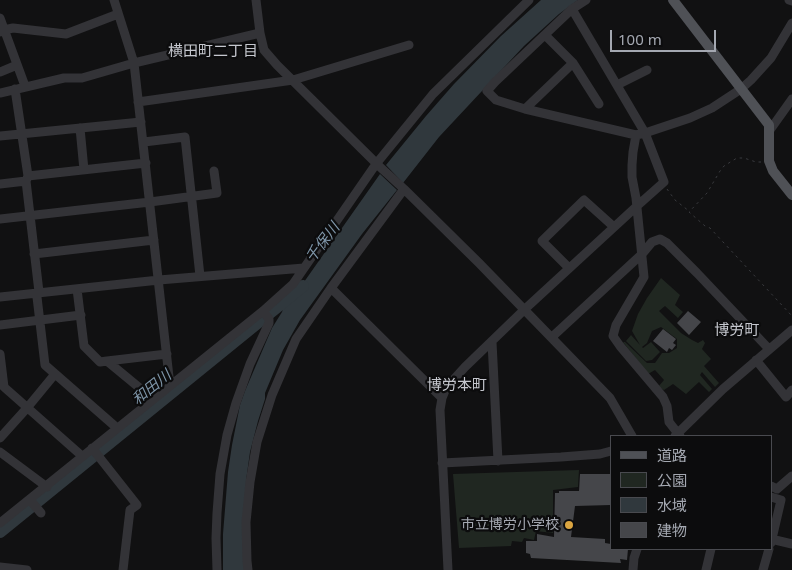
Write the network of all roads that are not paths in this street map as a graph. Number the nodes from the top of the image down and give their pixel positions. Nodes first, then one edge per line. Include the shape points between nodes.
1 (114, 0) edge
2 (256, 0) edge
3 (529, 0) edge
4 (586, 0) edge
5 (673, 0) edge
6 (572, 9) junction
7 (118, 14) junction
8 (0, 18) edge
9 (792, 23) edge
10 (2, 31) edge
11 (260, 33) junction
12 (545, 35) junction
13 (410, 45) dead end
14 (572, 63) junction
15 (134, 64) junction
16 (17, 65) junction
17 (647, 70) dead end
18 (0, 72) edge
19 (293, 80) junction
20 (617, 85) junction
21 (25, 86) junction
22 (15, 89) junction
23 (741, 89) junction
24 (0, 93) edge
25 (792, 99) edge
26 (138, 102) junction
27 (599, 104) dead end
28 (525, 109) junction
29 (141, 122) junction
30 (80, 128) junction
31 (770, 130) junction
32 (22, 134) junction
33 (641, 134) junction
34 (0, 136) edge
35 (144, 142) junction
36 (146, 163) junction
37 (378, 166) junction
38 (84, 170) junction
39 (214, 171) dead end
40 (27, 179) junction
41 (0, 184) edge
42 (403, 188) junction
43 (792, 195) edge
44 (192, 196) junction
45 (150, 202) junction
46 (637, 206) junction
47 (31, 215) junction
48 (0, 219) edge
49 (614, 227) junction
50 (154, 240) junction
51 (34, 254) junction
52 (642, 254) junction
53 (304, 268) junction
54 (569, 268) junction
55 (200, 276) junction
56 (159, 280) junction
57 (331, 288) junction
58 (77, 289) junction
59 (39, 292) junction
60 (0, 297) edge
61 (525, 309) junction
62 (265, 314) junction
63 (81, 315) junction
64 (40, 320) junction
65 (0, 325) edge
66 (792, 330) edge
67 (552, 337) junction
68 (492, 342) junction
69 (769, 349) junction
70 (0, 354) edge
71 (167, 354) junction
72 (756, 360) junction
73 (107, 361) junction
74 (55, 374) junction
75 (170, 386) junction
76 (792, 390) edge
77 (442, 398) junction
78 (153, 399) junction
79 (27, 408) junction
80 (117, 428) junction
81 (631, 435) edge
82 (678, 435) edge
83 (0, 438) edge
84 (93, 449) junction
85 (610, 451) edge
86 (0, 452) edge
87 (82, 456) junction
88 (498, 461) junction
89 (442, 463) junction
90 (792, 476) edge
91 (47, 486) junction
92 (772, 486) edge
93 (772, 496) edge
94 (30, 501) junction
95 (41, 513) dead end
96 (1, 522) edge
97 (772, 536) edge
98 (772, 540) edge
99 (792, 544) edge
100 (637, 550) edge
101 (711, 550) edge
102 (769, 550) edge
103 (0, 567) edge
104 (27, 570) edge
105 (124, 570) edge
106 (217, 570) edge
107 (248, 570) edge
108 (448, 570) edge
109 (633, 570) edge
110 (706, 570) edge
111 (764, 570) edge

1 - 7 street
2 - 11 street
3 - 37 street via 433,94
4 - 6 street
5 - 23 main road
6 - 12 street
6 - 20 street
7 - 10 street via 66,34 13,28
7 - 15 street
8 - 10 street
9 - 23 street via 771,58
10 - 16 street
11 - 15 street
11 - 19 street via 264,50
12 - 14 street
12 - 28 street via 487,92 496,100
13 - 19 street
14 - 27 street
14 - 28 street
15 - 21 street via 82,78 64,78
15 - 26 street
16 - 18 street
16 - 21 street
17 - 20 street
19 - 26 street
19 - 37 street
20 - 33 street
21 - 22 street
22 - 24 street
22 - 32 street
23 - 31 main road
23 - 33 street via 690,118
25 - 31 street
26 - 29 street
28 - 33 street
29 - 30 street
29 - 35 street
30 - 32 street
30 - 38 street
31 - 43 main road via 769,161
32 - 34 street
32 - 40 street
33 - 46 street via 632,165
33 - 46 street via 664,182
35 - 36 street
35 - 44 street via 185,137
36 - 38 street
36 - 45 street
37 - 42 street
37 - 53 street
38 - 40 street
39 - 44 street via 216,193
40 - 41 street
40 - 47 street
42 - 57 street
42 - 61 street
44 - 45 street
44 - 55 street
45 - 47 street
45 - 50 street
46 - 49 street
46 - 52 street
47 - 48 street
47 - 51 street
49 - 54 street
49 - 54 street via 584,200 542,241
50 - 51 street
50 - 56 street
51 - 59 street
52 - 67 street
52 - 69 street via 652,242 660,239 667,243
52 - 82 street via 644,277 613,336 663,397 669,422
53 - 55 street
53 - 62 street via 294,284
54 - 61 street
55 - 56 street
56 - 58 street
56 - 71 street
57 - 77 street
57 - 107 street via 296,339 272,395 257,442 246,522
58 - 59 street
58 - 63 street
59 - 60 street
59 - 64 street
61 - 67 street
61 - 68 street
62 - 75 street
62 - 106 street via 269,323 250,364 227,435 217,513
63 - 64 street
63 - 73 street via 84,346 100,362
64 - 65 street
64 - 74 street via 45,365
66 - 69 street
67 - 81 street via 610,398
68 - 77 street via 446,388
68 - 88 street
69 - 72 street
70 - 79 street via 4,388
71 - 73 street
71 - 75 street
72 - 76 street via 786,397
72 - 82 street
73 - 78 street
74 - 79 street
74 - 80 street
75 - 78 street
77 - 89 street
78 - 80 street
79 - 83 street
79 - 87 street
80 - 84 street
84 - 87 street
84 - 105 street via 137,504 130,510
85 - 88 street
86 - 91 street
87 - 91 street
88 - 89 street
89 - 108 street
90 - 92 street via 777,489
91 - 94 street
93 - 97 street via 781,500
94 - 95 street
94 - 96 street
98 - 99 street
100 - 109 street
101 - 110 street
102 - 111 street
103 - 104 street

